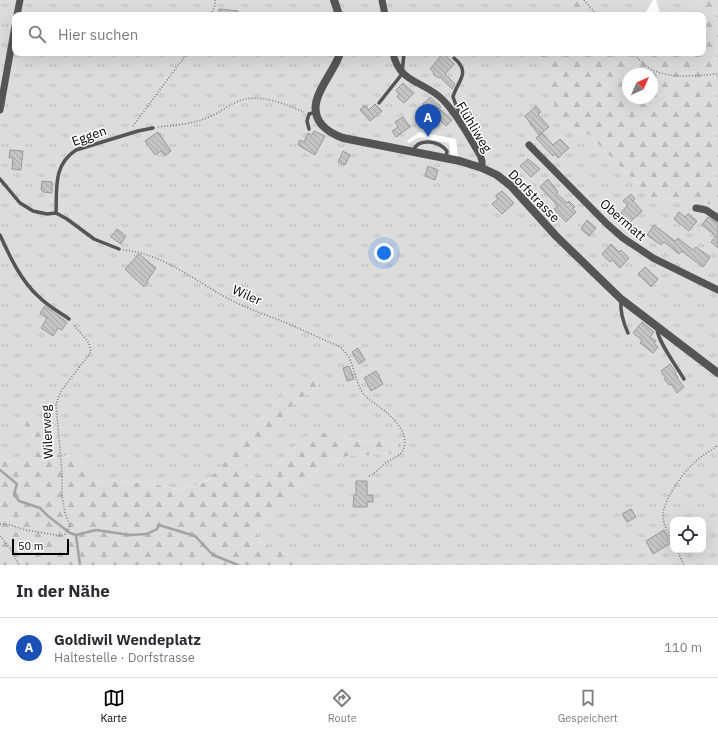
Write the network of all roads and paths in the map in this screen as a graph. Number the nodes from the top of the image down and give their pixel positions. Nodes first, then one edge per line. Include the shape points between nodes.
1 (20, 0) edge
2 (215, 0) edge
3 (334, 0) edge
4 (382, 0) edge
5 (584, 0) edge
6 (18, 12) edge
7 (212, 12) edge
8 (338, 12) edge
9 (384, 12) edge
10 (594, 12) edge
11 (12, 43) edge
12 (186, 56) edge
13 (339, 56) edge
14 (393, 56) edge
15 (404, 56) edge
16 (636, 56) edge
17 (454, 58) dead end
18 (402, 74) junction
19 (718, 74) edge
20 (378, 103) dead end
21 (0, 110) edge
22 (312, 113) junction
23 (459, 119) junction
24 (152, 128) joint
25 (309, 129) dead end
26 (130, 133) junction
27 (529, 145) dead end
28 (413, 152) junction
29 (446, 159) junction
30 (482, 168) junction
31 (0, 179) edge
32 (696, 208) dead end
33 (56, 213) junction
34 (718, 218) edge
35 (0, 235) edge
36 (119, 249) joint
37 (718, 290) edge
38 (620, 299) junction
39 (69, 319) joint
40 (657, 328) junction
41 (628, 333) dead end
42 (718, 373) edge
43 (684, 378) dead end
44 (718, 445) edge
45 (367, 477) dead end
46 (0, 524) edge
47 (670, 534) edge
48 (0, 536) edge
49 (678, 553) edge
50 (18, 565) edge
51 (684, 565) edge

1 - 6 street
2 - 7 path
3 - 8 street
4 - 9 street
5 - 10 path
11 - 21 street
12 - 26 path
13 - 22 street via 319,93
14 - 18 street
15 - 18 lane
16 - 19 path via 656,72 677,76
17 - 23 lane via 460,62 463,70 453,97 460,113
18 - 20 lane
18 - 23 street, Flühliweg via 439,96
22 - 24 path via 288,105 249,98 197,122
22 - 25 lane via 307,120
22 - 28 street, Dorfstrasse via 323,127 337,136
23 - 30 street, Flühliweg via 480,155
24 - 26 lane, Eggen
26 - 33 lane, Eggen via 76,150 68,155 61,164 57,179
27 - 37 street, Obermatt via 623,238 653,258
28 - 29 street, Dorfstrasse
28 - 29 lane via 417,144 424,142 442,147 447,151
29 - 30 street, Dorfstrasse
30 - 38 street, Dorfstrasse via 511,186 556,236
31 - 33 lane via 20,203 33,211
32 - 34 street via 706,210
33 - 36 lane via 94,239
35 - 39 lane via 11,260 31,289 48,305
36 - 45 path, Wiler via 140,252 184,272 232,301 287,323 340,347 347,353 360,388 368,399 389,414 404,437 405,446 401,453 386,462 374,475
38 - 40 street, Dorfstrasse
38 - 41 lane via 620,308
39 - 46 path, Wilerweg via 89,343 91,352 61,391 56,404 62,496 69,528 60,536
40 - 42 street, Dorfstrasse
40 - 43 lane
44 - 47 path via 688,468 665,506 663,519
48 - 50 path via 10,548
49 - 51 path

